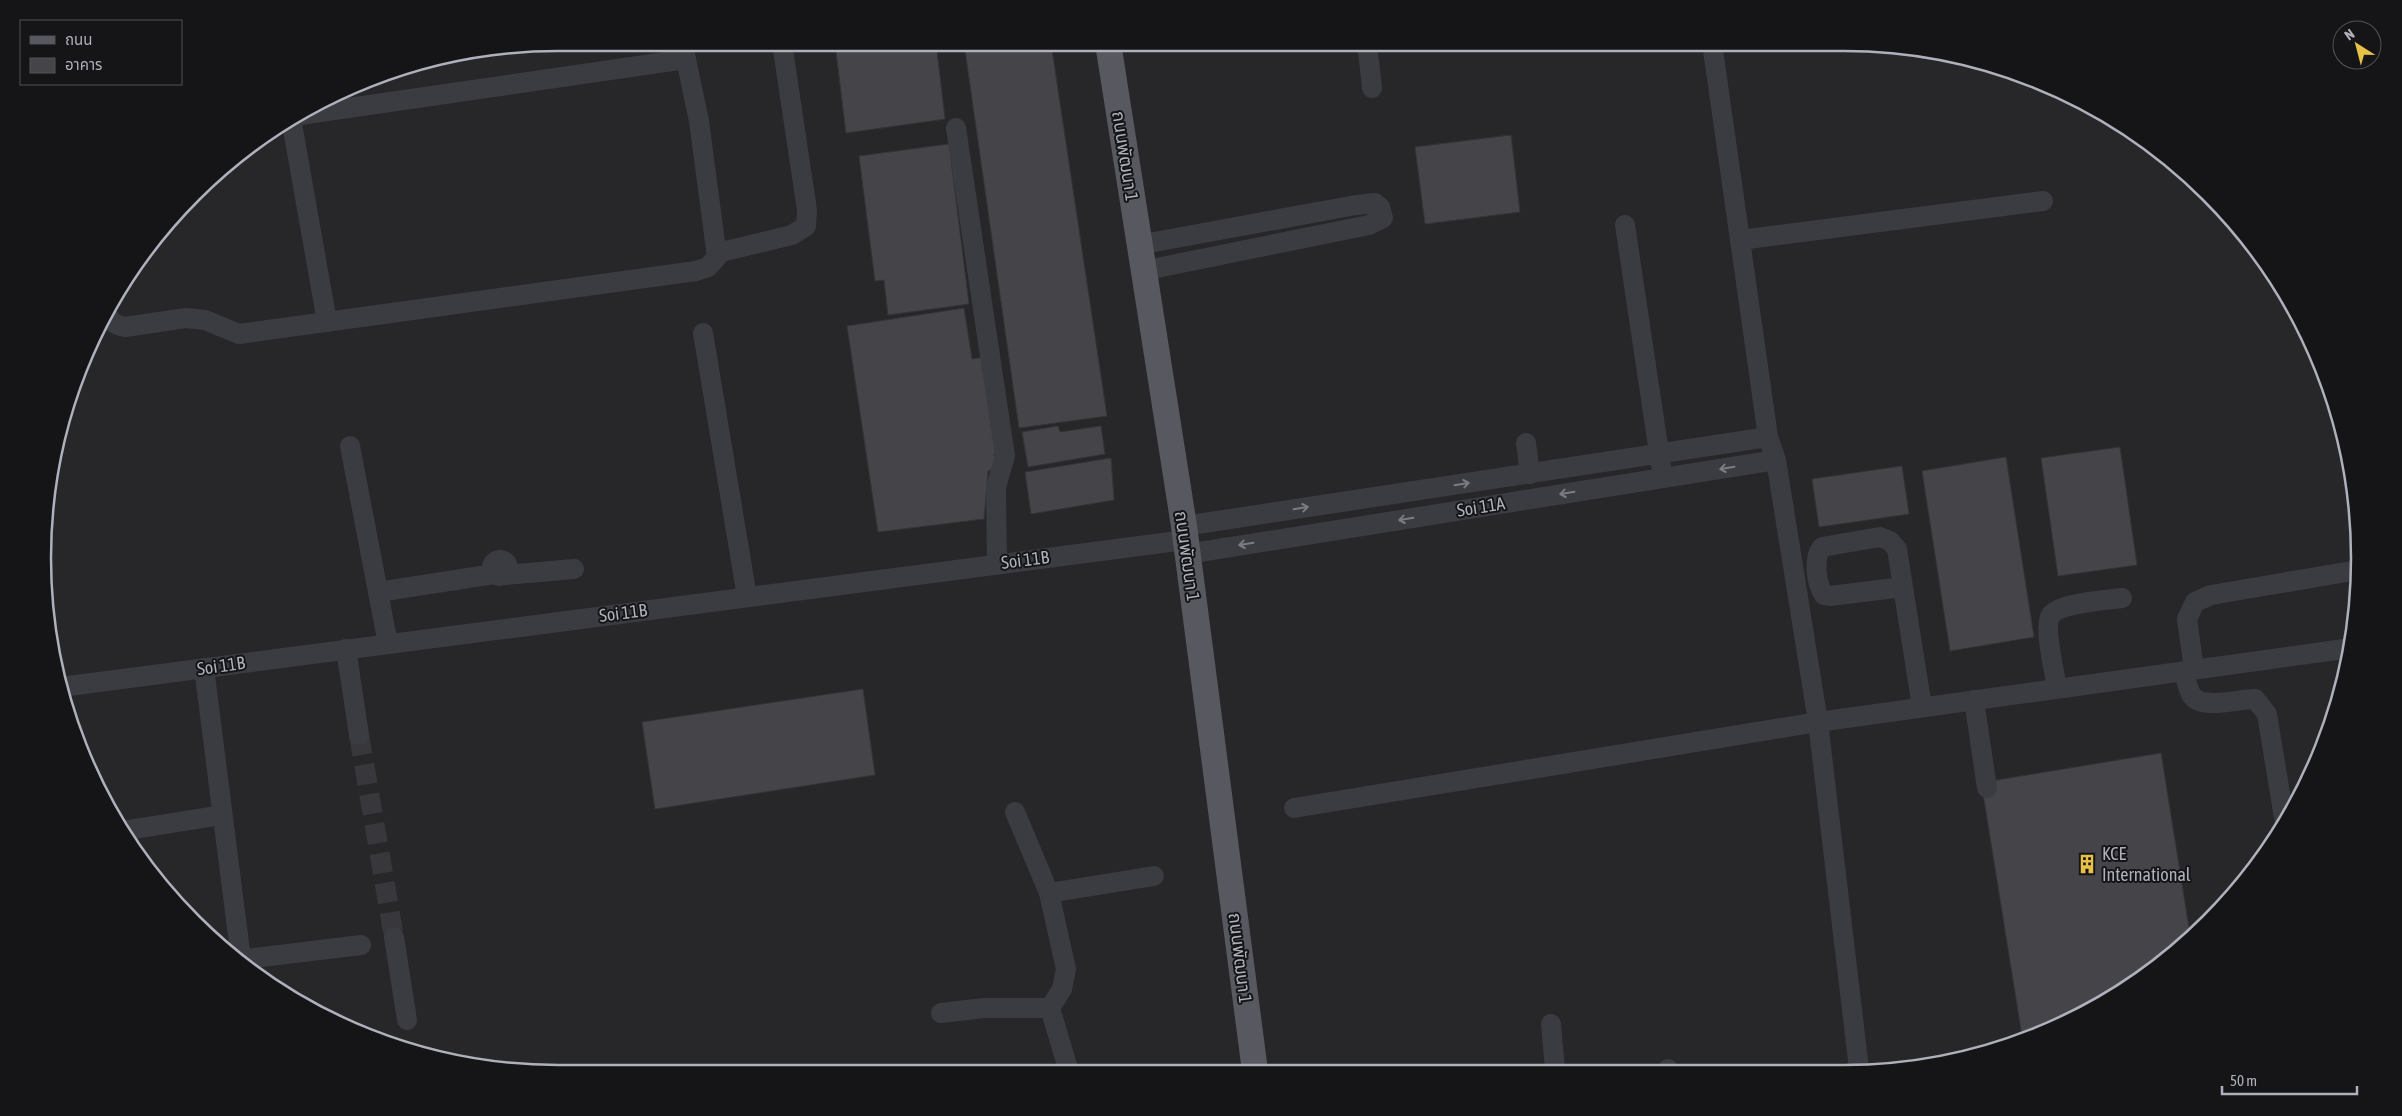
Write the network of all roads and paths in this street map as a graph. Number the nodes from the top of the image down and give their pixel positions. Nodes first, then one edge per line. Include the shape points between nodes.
1 (685, 51) edge
2 (783, 51) edge
3 (1109, 51) edge
4 (1368, 51) edge
5 (1713, 51) edge
6 (1372, 88) dead end
7 (317, 113) edge
8 (294, 126) edge
9 (956, 128) dead end
10 (2043, 201) dead end
11 (1625, 225) dead end
12 (1740, 240) junction
13 (1138, 245) junction
14 (717, 253) junction
15 (1142, 271) junction
16 (111, 321) edge
17 (327, 322) junction
18 (704, 333) dead end
19 (1768, 437) junction
20 (1526, 443) dead end
21 (350, 446) dead end
22 (1660, 454) junction
23 (1776, 460) junction
24 (1614, 461) junction
25 (1530, 474) junction
26 (1663, 478) junction
27 (1493, 479) junction
28 (1617, 485) junction
29 (1496, 504) junction
30 (1185, 540) junction
31 (998, 564) junction
32 (574, 569) dead end
33 (2351, 571) edge
34 (1903, 587) dead end
35 (378, 592) junction
36 (747, 597) junction
37 (2122, 598) dead end
38 (388, 644) junction
39 (346, 649) junction
40 (2342, 649) edge
41 (204, 668) junction
42 (2189, 670) junction
43 (68, 686) edge
44 (2057, 688) junction
45 (1974, 700) junction
46 (1922, 707) junction
47 (1818, 722) junction
48 (359, 735) tunnel mouth
49 (1987, 788) dead end
50 (1294, 808) dead end
51 (2283, 811) edge
52 (1015, 812) dead end
53 (222, 815) junction
54 (131, 830) edge
55 (1154, 876) dead end
56 (1049, 893) junction
57 (394, 937) tunnel mouth
58 (361, 945) dead end
59 (238, 950) edge
60 (248, 958) edge
61 (1050, 1008) junction
62 (941, 1013) dead end
63 (407, 1020) dead end
64 (1551, 1024) dead end
65 (1067, 1065) edge
66 (1254, 1065) edge
67 (1555, 1065) edge
68 (1857, 1065) edge

1 - 7 street
1 - 14 street via 699,121
2 - 14 street via 807,210 806,226 792,235
3 - 13 main road, ถนนพัฒนา 1
4 - 6 street
5 - 12 street
8 - 17 street
9 - 31 street via 1005,456 996,487
10 - 12 street
11 - 22 street
12 - 19 street
13 - 15 main road, ถนนพัฒนา 1
13 - 15 street via 1356,205 1375,203 1380,207 1383,218 1369,225
14 - 17 street via 708,267 696,271
15 - 30 main road, ถนนพัฒนา 1
16 - 17 street via 125,327 186,318 205,320 239,334
18 - 36 street
19 - 22 street
19 - 23 street
20 - 25 street
21 - 35 street
22 - 24 street
22 - 26 street
23 -> 26 street, Soi 11A
23 - 47 street
24 - 25 street
24 - 28 street
25 - 27 street
26 - 28 street, Soi 11A
27 - 29 street
30 -> 27 street
28 -> 29 street, Soi 11A
29 -> 30 street, Soi 11A
30 - 31 street, Soi 11B
30 - 66 main road, ถนนพัฒนา 1
31 - 36 street, Soi 11B
32 - 35 street via 500,574
33 - 42 street via 2211,595 2194,602 2187,619
34 - 46 street
35 - 38 street
36 - 38 street, Soi 11B
37 - 44 street via 2059,608 2050,616 2048,627
38 - 39 street, Soi 11B
39 - 41 street, Soi 11B
39 - 48 street
40 - 42 street
41 - 43 street, Soi 11B
41 - 53 street
42 - 44 street
42 - 51 street via 2191,695 2206,705 2256,699 2263,706
44 - 45 street
45 - 46 street
45 - 49 street
46 - 47 street
47 - 50 street
47 - 68 street
52 - 56 street
53 - 54 street
53 - 59 street
55 - 56 street
56 - 61 street via 1066,969 1062,989
57 - 63 street
58 - 60 street
61 - 62 street via 984,1008
61 - 65 street
64 - 67 street

